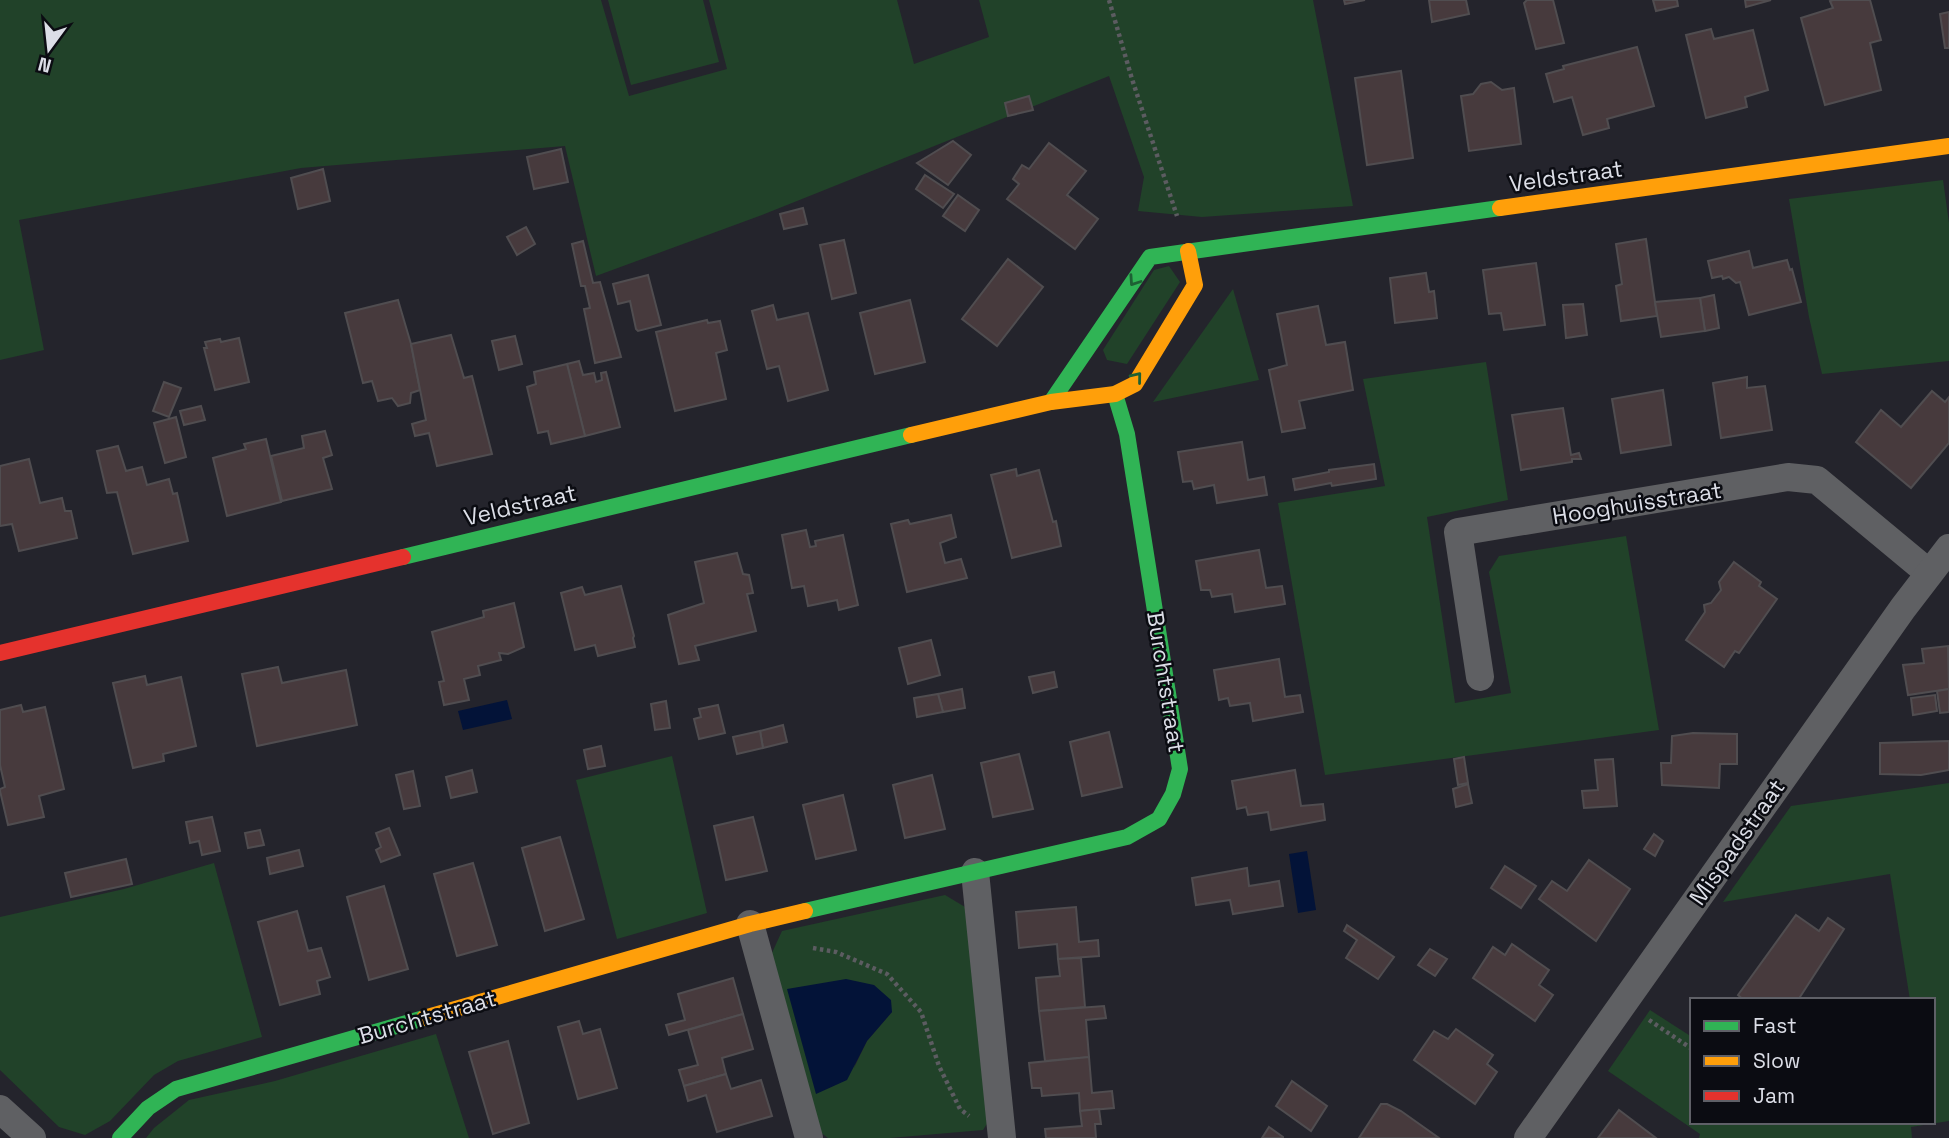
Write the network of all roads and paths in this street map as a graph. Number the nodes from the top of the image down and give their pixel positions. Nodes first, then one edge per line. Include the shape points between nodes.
1 (1109, 0) edge
2 (1949, 146) edge
3 (1179, 221) dead end
4 (1188, 251) junction
5 (1115, 394) junction
6 (1051, 402) junction
7 (1949, 548) edge
8 (1929, 573) junction
9 (0, 653) edge
10 (1480, 677) dead end
11 (975, 872) junction
12 (750, 924) junction
13 (809, 948) dead end
14 (1623, 1002) junction
15 (1690, 1048) edge
16 (0, 1109) edge
17 (990, 1131) edge
18 (32, 1138) edge
19 (120, 1138) edge
20 (809, 1138) edge
21 (1528, 1138) edge

1 - 3 path
2 - 4 street, Veldstraat
5 -> 4 street via 1135,384 1195,285
4 -> 6 street, Veldstraat via 1150,257
5 - 6 street, Veldstraat
5 - 11 street, Burchtstraat via 1127,434 1180,769 1173,794 1159,818 1127,837
6 - 9 street, Veldstraat
7 - 8 street, Mispadstraat
8 - 10 street, Hooghuisstraat via 1817,480 1788,477 1458,532
8 - 14 street, Mispadstraat
11 - 12 street, Burchtstraat
11 - 17 street
12 - 19 street, Burchtstraat via 176,1088 148,1108
12 - 20 street
13 - 17 path via 836,952 887,974 921,1012 960,1109
14 - 15 path
14 - 21 street, Mispadstraat
16 - 18 street

